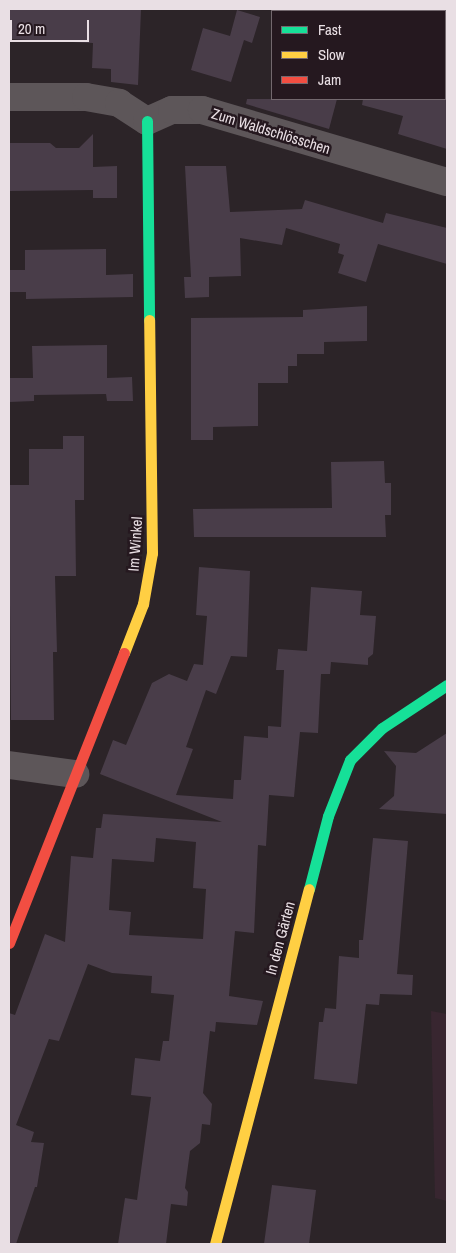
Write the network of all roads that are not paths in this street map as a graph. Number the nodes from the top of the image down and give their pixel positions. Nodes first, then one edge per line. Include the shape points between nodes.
1 (9, 97) edge
2 (147, 121) junction
3 (447, 182) edge
4 (447, 685) edge
5 (9, 765) edge
6 (75, 774) junction
7 (9, 943) edge
8 (215, 1244) edge

1 - 2 street via 86,97 119,103
2 - 3 street, Zum Waldschlösschen via 172,110 202,110
2 - 6 street, Im Winkel via 152,553 143,604
4 - 8 street, In den Gärten via 382,728 350,760 328,816
5 - 6 street
6 - 7 street, Im Winkel

